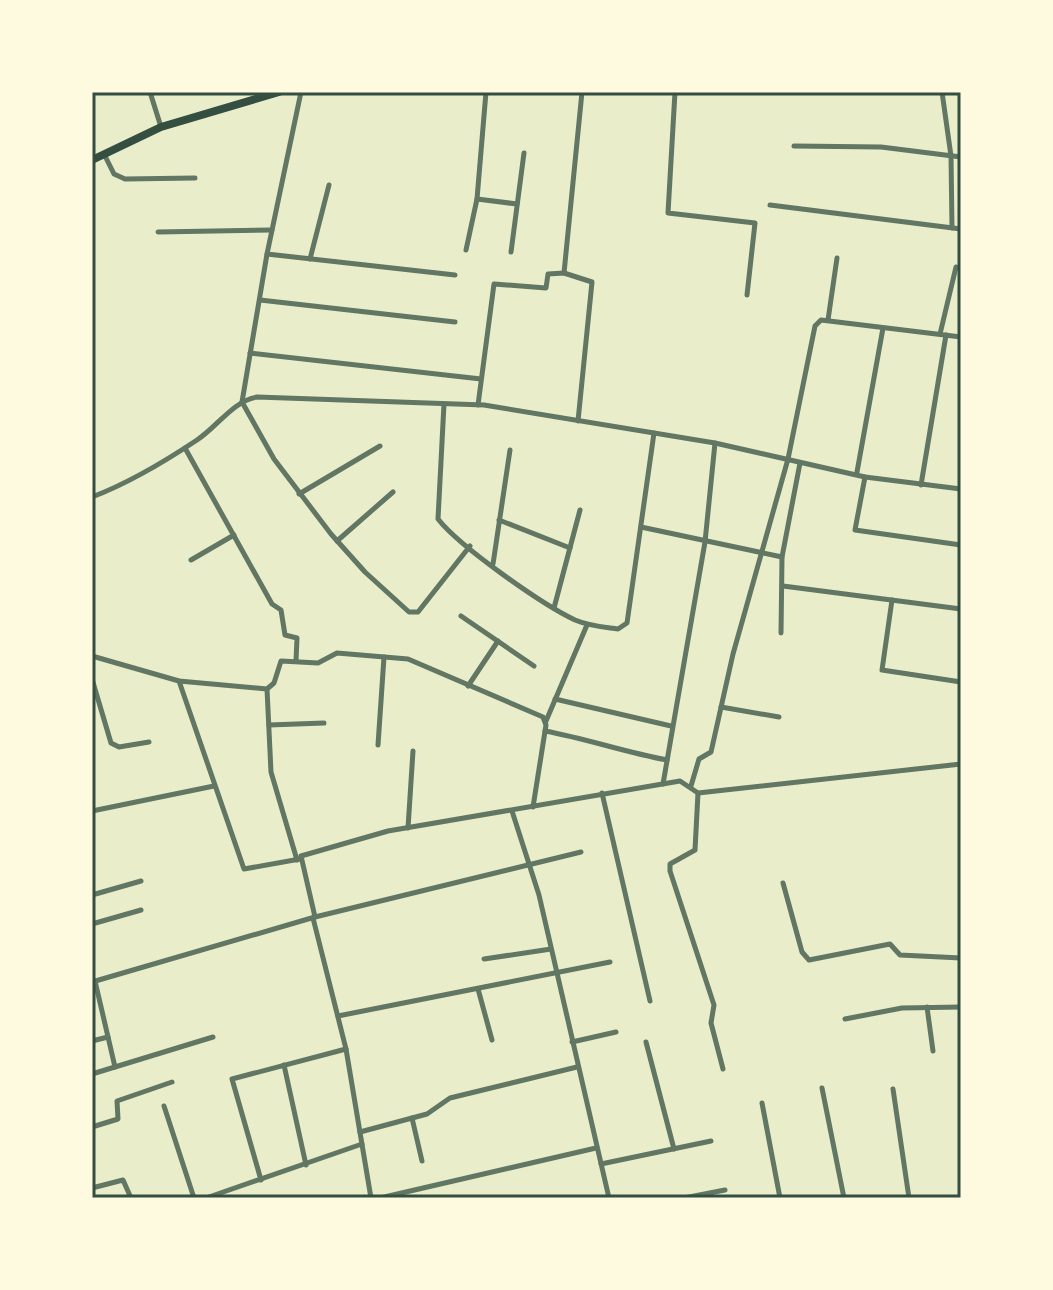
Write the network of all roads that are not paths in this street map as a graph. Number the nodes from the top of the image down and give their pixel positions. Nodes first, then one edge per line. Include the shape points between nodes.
1 (150, 92) edge
2 (279, 92) edge
3 (301, 92) edge
4 (486, 92) edge
5 (582, 92) edge
6 (675, 92) edge
7 (942, 92) edge
8 (161, 127) junction
9 (794, 146) dead end
10 (524, 153) dead end
11 (104, 154) junction
12 (951, 156) junction
13 (961, 157) edge
14 (92, 160) edge
15 (195, 178) dead end
16 (329, 185) dead end
17 (477, 199) junction
18 (517, 204) junction
19 (770, 205) dead end
20 (952, 228) junction
21 (961, 229) edge
22 (272, 230) junction
23 (158, 232) dead end
24 (466, 250) dead end
25 (511, 252) dead end
26 (267, 254) junction
27 (837, 258) dead end
28 (310, 259) junction
29 (956, 267) dead end
30 (564, 273) junction
31 (455, 275) dead end
32 (747, 295) dead end
33 (260, 300) junction
34 (828, 321) junction
35 (455, 322) dead end
36 (883, 327) junction
37 (943, 334) junction
38 (961, 337) edge
39 (250, 353) junction
40 (481, 379) junction
41 (242, 402) junction
42 (444, 404) junction
43 (478, 405) junction
44 (578, 421) junction
45 (654, 433) junction
46 (715, 443) junction
47 (380, 446) dead end
48 (184, 448) junction
49 (510, 450) dead end
50 (788, 459) junction
51 (800, 463) junction
52 (857, 472) junction
53 (865, 477) junction
54 (921, 485) junction
55 (961, 489) edge
56 (393, 492) dead end
57 (299, 494) junction
58 (92, 497) edge
59 (580, 510) dead end
60 (499, 520) junction
61 (641, 527) junction
62 (234, 535) junction
63 (337, 541) junction
64 (705, 542) junction
65 (961, 545) edge
66 (470, 546) junction
67 (570, 548) junction
68 (762, 554) junction
69 (782, 557) junction
70 (191, 560) dead end
71 (493, 565) junction
72 (783, 586) junction
73 (892, 600) junction
74 (554, 608) junction
75 (961, 609) edge
76 (461, 616) dead end
77 (587, 625) junction
78 (781, 633) dead end
79 (498, 641) junction
80 (92, 656) edge
81 (384, 657) junction
82 (296, 661) junction
83 (534, 666) dead end
84 (92, 679) edge
85 (179, 681) junction
86 (961, 682) edge
87 (468, 686) junction
88 (267, 689) junction
89 (555, 699) junction
90 (721, 707) junction
91 (779, 717) dead end
92 (546, 721) junction
93 (324, 723) dead end
94 (268, 725) junction
95 (671, 726) junction
96 (545, 731) junction
97 (149, 742) dead end
98 (378, 745) dead end
99 (413, 751) dead end
100 (667, 760) junction
101 (961, 764) edge
102 (663, 784) junction
103 (214, 786) junction
104 (691, 787) junction
105 (602, 793) junction
106 (698, 793) junction
107 (533, 807) junction
108 (92, 811) edge
109 (512, 811) junction
110 (408, 828) junction
111 (581, 852) dead end
112 (298, 860) junction
113 (528, 865) junction
114 (141, 881) dead end
115 (783, 883) dead end
116 (92, 895) edge
117 (141, 910) dead end
118 (314, 917) junction
119 (92, 924) edge
120 (551, 949) junction
121 (961, 958) edge
122 (484, 959) dead end
123 (610, 962) dead end
124 (557, 973) junction
125 (94, 981) edge
126 (478, 989) junction
127 (650, 1001) dead end
128 (927, 1007) junction
129 (961, 1007) edge
130 (338, 1016) junction
131 (845, 1019) dead end
132 (616, 1032) dead end
133 (108, 1037) junction
134 (213, 1037) dead end
135 (492, 1040) dead end
136 (92, 1041) edge
137 (572, 1042) junction
138 (646, 1042) dead end
139 (346, 1049) junction
140 (933, 1051) dead end
141 (284, 1065) junction
142 (115, 1067) junction
143 (577, 1067) junction
144 (723, 1069) dead end
145 (92, 1074) edge
146 (172, 1082) dead end
147 (822, 1088) dead end
148 (893, 1089) dead end
149 (762, 1103) dead end
150 (164, 1106) dead end
151 (412, 1118) junction
152 (92, 1127) edge
153 (360, 1132) junction
154 (711, 1141) dead end
155 (362, 1144) junction
156 (596, 1148) junction
157 (674, 1149) junction
158 (422, 1161) dead end
159 (601, 1164) junction
160 (306, 1165) junction
161 (261, 1180) junction
162 (92, 1188) edge
163 (725, 1190) dead end
164 (131, 1198) edge
165 (194, 1198) edge
166 (206, 1198) edge
167 (371, 1198) edge
168 (380, 1198) edge
169 (609, 1198) edge
170 (684, 1198) edge
171 (780, 1198) edge
172 (844, 1198) edge
173 (909, 1198) edge

1 - 8 street
2 - 8 main road
3 - 22 street
4 - 17 street
5 - 30 street
6 - 32 street via 668,213 755,223
7 - 12 street
8 - 11 main road
9 - 12 street via 881,147
10 - 18 street
11 - 14 main road
11 - 15 street via 114,174 125,179
12 - 13 street
12 - 20 street
16 - 28 street
17 - 18 street
17 - 24 street
18 - 25 street
19 - 20 street
20 - 21 street
22 - 23 street
22 - 26 street
26 - 28 street
26 - 33 street
27 - 34 street
28 - 31 street
29 - 37 street
30 - 40 street via 548,274 546,288 494,284
30 - 44 street via 592,282
33 - 35 street
33 - 39 street
34 - 36 street
34 - 50 street via 815,326
36 - 37 street
36 - 52 street
37 - 38 street
37 - 54 street
39 - 40 street
39 - 41 street
40 - 43 street
41 - 42 street via 257,397
41 - 48 street
41 - 57 street
42 - 43 street
42 - 66 street via 436,513
43 - 44 street
44 - 45 street
45 - 46 street
45 - 61 street
46 - 50 street
46 - 64 street
47 - 57 street
48 - 58 street
48 - 62 street
49 - 60 street
50 - 51 street
50 - 68 street
51 - 52 street
51 - 69 street
52 - 53 street
53 - 54 street
53 - 65 street via 855,530
54 - 55 street
56 - 63 street
57 - 63 street
59 - 67 street
60 - 67 street
60 - 71 street
61 - 64 street
61 - 77 street via 627,623 618,629
62 - 70 street
62 - 82 street via 272,604 281,610 285,635 297,638
63 - 66 street via 413,614
64 - 68 street
64 - 95 street
66 - 71 street
67 - 74 street
68 - 69 street
68 - 90 street
69 - 72 street
71 - 74 street
72 - 73 street
72 - 78 street
73 - 75 street
73 - 86 street via 882,670
74 - 77 street
76 - 79 street
77 - 89 street
79 - 83 street
79 - 87 street
80 - 85 street
81 - 82 street via 337,653 322,662
81 - 87 street via 408,659
81 - 98 street
82 - 88 street via 281,661
84 - 97 street via 111,743 119,747
85 - 88 street
85 - 103 street
87 - 92 street
88 - 94 street
89 - 92 street
89 - 95 street
90 - 91 street
90 - 104 street via 711,752 699,759
92 - 96 street
93 - 94 street
94 - 112 street via 273,783
95 - 100 street
96 - 100 street
96 - 107 street
99 - 110 street
100 - 102 street
101 - 106 street
102 - 104 street via 680,781
102 - 105 street
103 - 108 street
103 - 112 street via 244,869
104 - 106 street
105 - 107 street
105 - 127 street
106 - 144 street via 695,850 670,864 670,871 714,1005 711,1023
107 - 109 street
109 - 110 street
109 - 113 street
110 - 112 street via 303,853
111 - 113 street
112 - 118 street
113 - 118 street
113 - 120 street
114 - 116 street
115 - 121 street via 802,952 809,960 890,944 900,955
117 - 119 street
118 - 125 street
118 - 130 street
120 - 122 street
120 - 124 street
123 - 124 street
124 - 126 street
124 - 137 street
125 - 133 street
126 - 130 street
126 - 135 street
128 - 129 street
128 - 131 street
128 - 140 street
130 - 139 street
132 - 137 street
133 - 136 street
133 - 142 street
134 - 142 street
137 - 143 street
138 - 157 street
139 - 141 street
139 - 153 street
141 - 160 street
141 - 161 street via 232,1079
142 - 145 street
143 - 151 street via 450,1098 432,1112
143 - 156 street
146 - 152 street via 117,1101 118,1119
147 - 172 street
148 - 173 street
149 - 171 street
150 - 165 street
151 - 153 street
151 - 158 street
153 - 155 street
154 - 157 street
155 - 160 street
155 - 167 street
156 - 159 street
156 - 168 street
157 - 159 street
159 - 169 street
160 - 161 street
161 - 166 street
162 - 164 street via 123,1180
163 - 170 street

